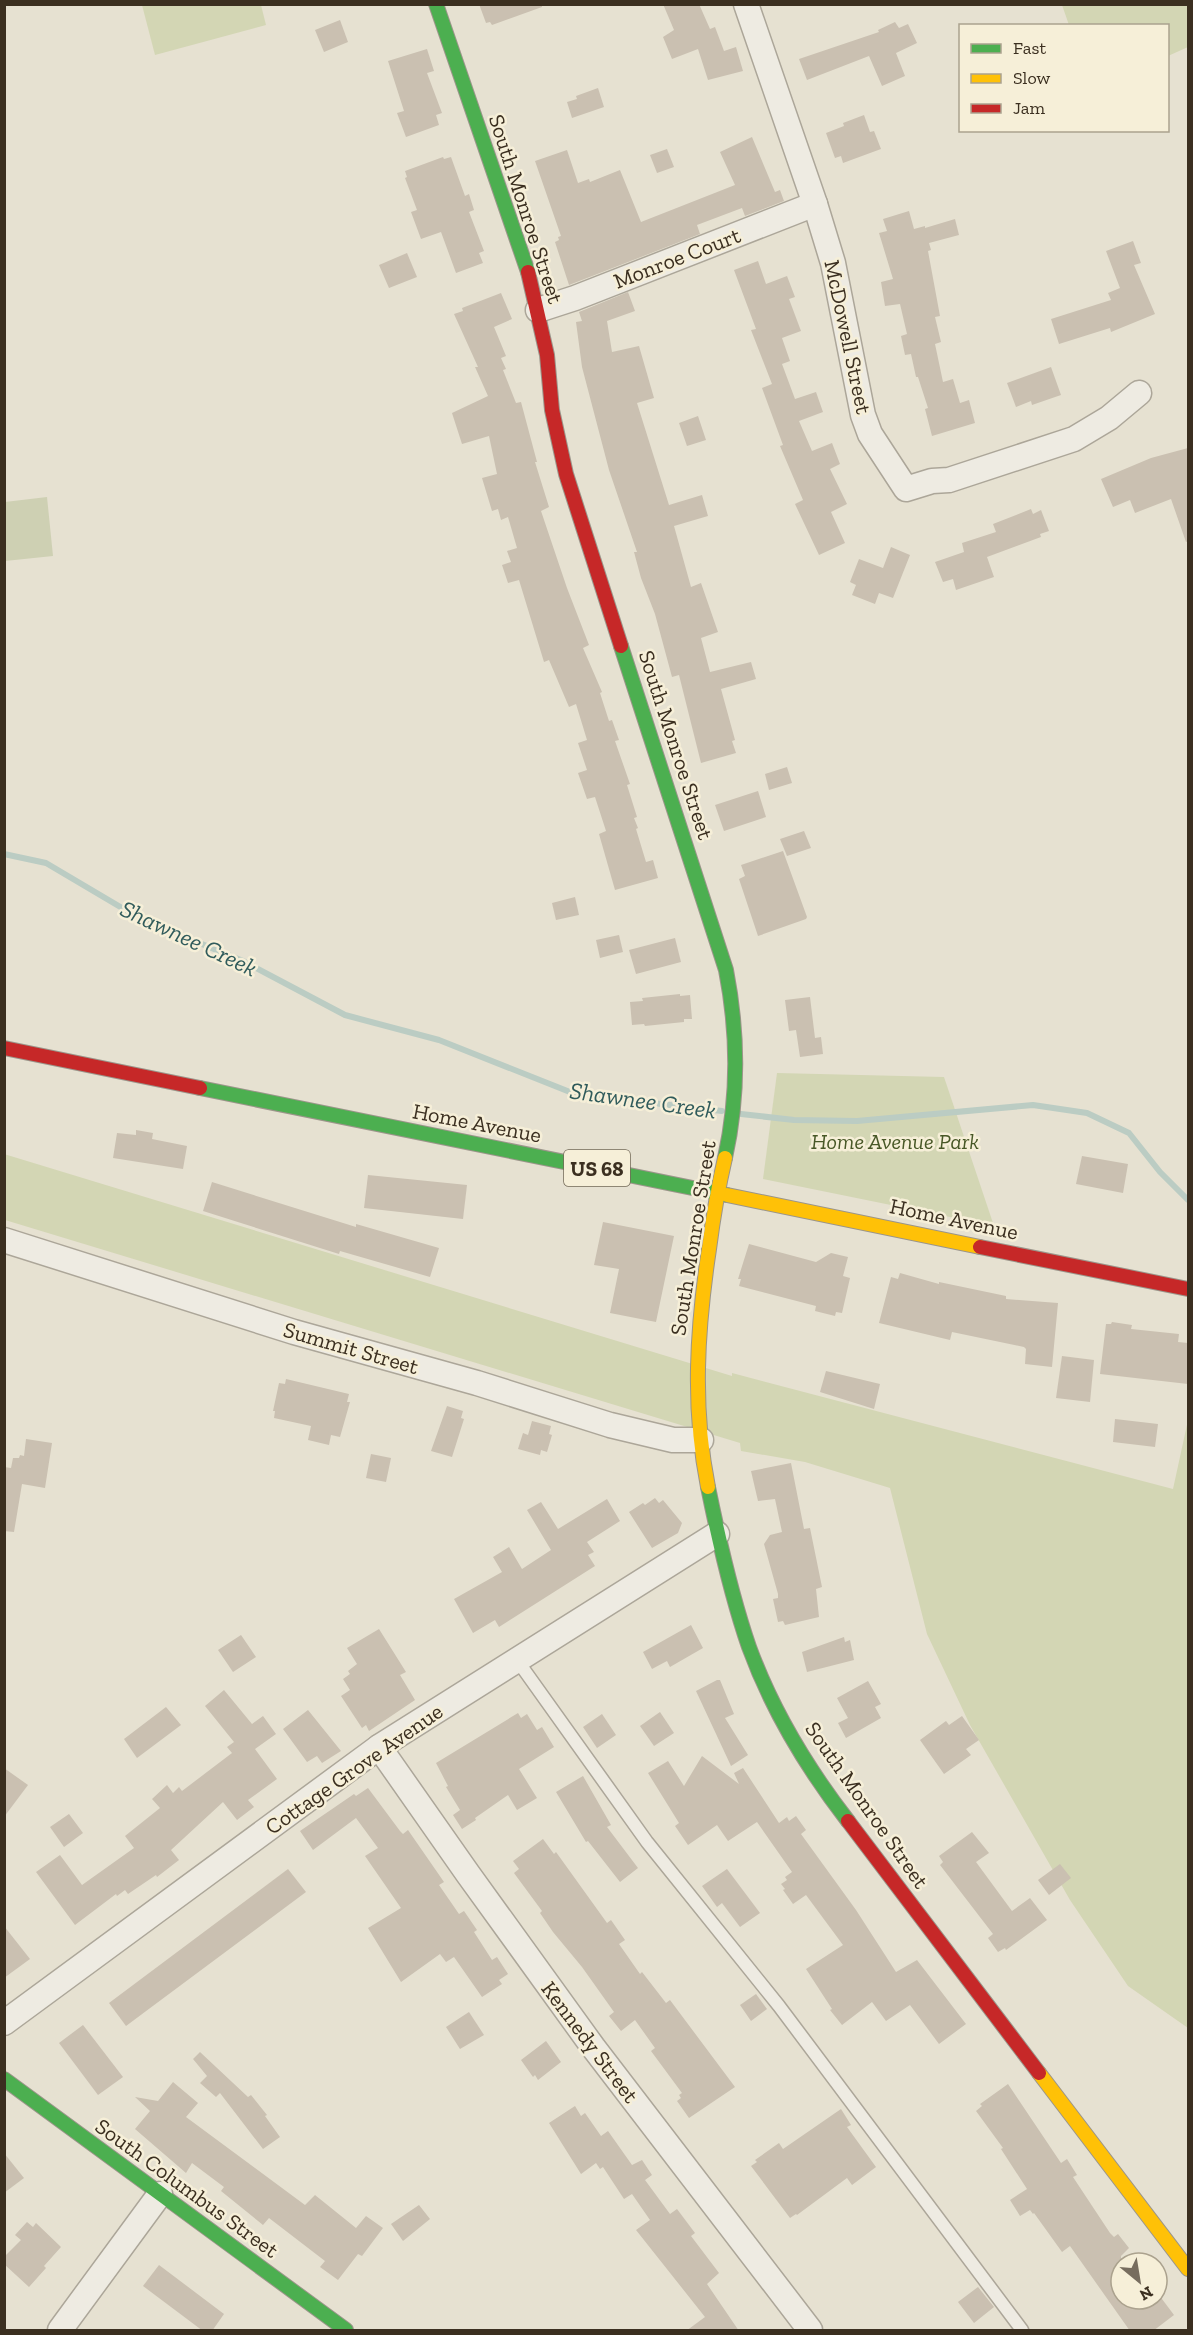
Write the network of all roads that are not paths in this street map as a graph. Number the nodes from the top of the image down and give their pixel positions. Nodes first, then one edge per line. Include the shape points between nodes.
1 (436, 4) edge
2 (746, 4) edge
3 (815, 204) junction
4 (538, 310) junction
5 (1139, 393) dead end
6 (4, 1048) edge
7 (717, 1192) junction
8 (4, 1240) edge
9 (1188, 1289) edge
10 (701, 1440) junction
11 (717, 1534) junction
12 (517, 1660) junction
13 (379, 1746) junction
14 (4, 2023) edge
15 (4, 2079) edge
16 (160, 2194) junction
17 (1188, 2269) edge
18 (60, 2331) edge
19 (346, 2331) edge
20 (810, 2331) edge
21 (1022, 2331) edge

1 - 4 street, South Monroe Street
2 - 3 street, McDowell Street
3 - 4 street, Monroe Court
3 - 5 street, McDowell Street via 833,263 861,409 870,434 906,489 949,480 1074,439 1109,418
4 - 7 street, South Monroe Street via 548,355 552,410 566,474 726,970 735,1022 736,1088
6 - 7 street, Home Avenue / US 68
7 - 9 street, Home Avenue / US 68
7 - 10 street, South Monroe Street via 697,1350
8 - 10 street, Summit Street via 294,1332 610,1425 673,1440
10 - 11 street, South Monroe Street
11 - 12 street, Cottage Grove Avenue
11 - 17 street, South Monroe Street via 743,1630 758,1669 805,1761
12 - 13 street, Cottage Grove Avenue
12 - 21 lane via 647,1842 778,2006
13 - 14 street, Cottage Grove Avenue
13 - 20 street, Kennedy Street via 593,2047
15 - 16 street, South Columbus Street
16 - 18 street
16 - 19 street, South Columbus Street

